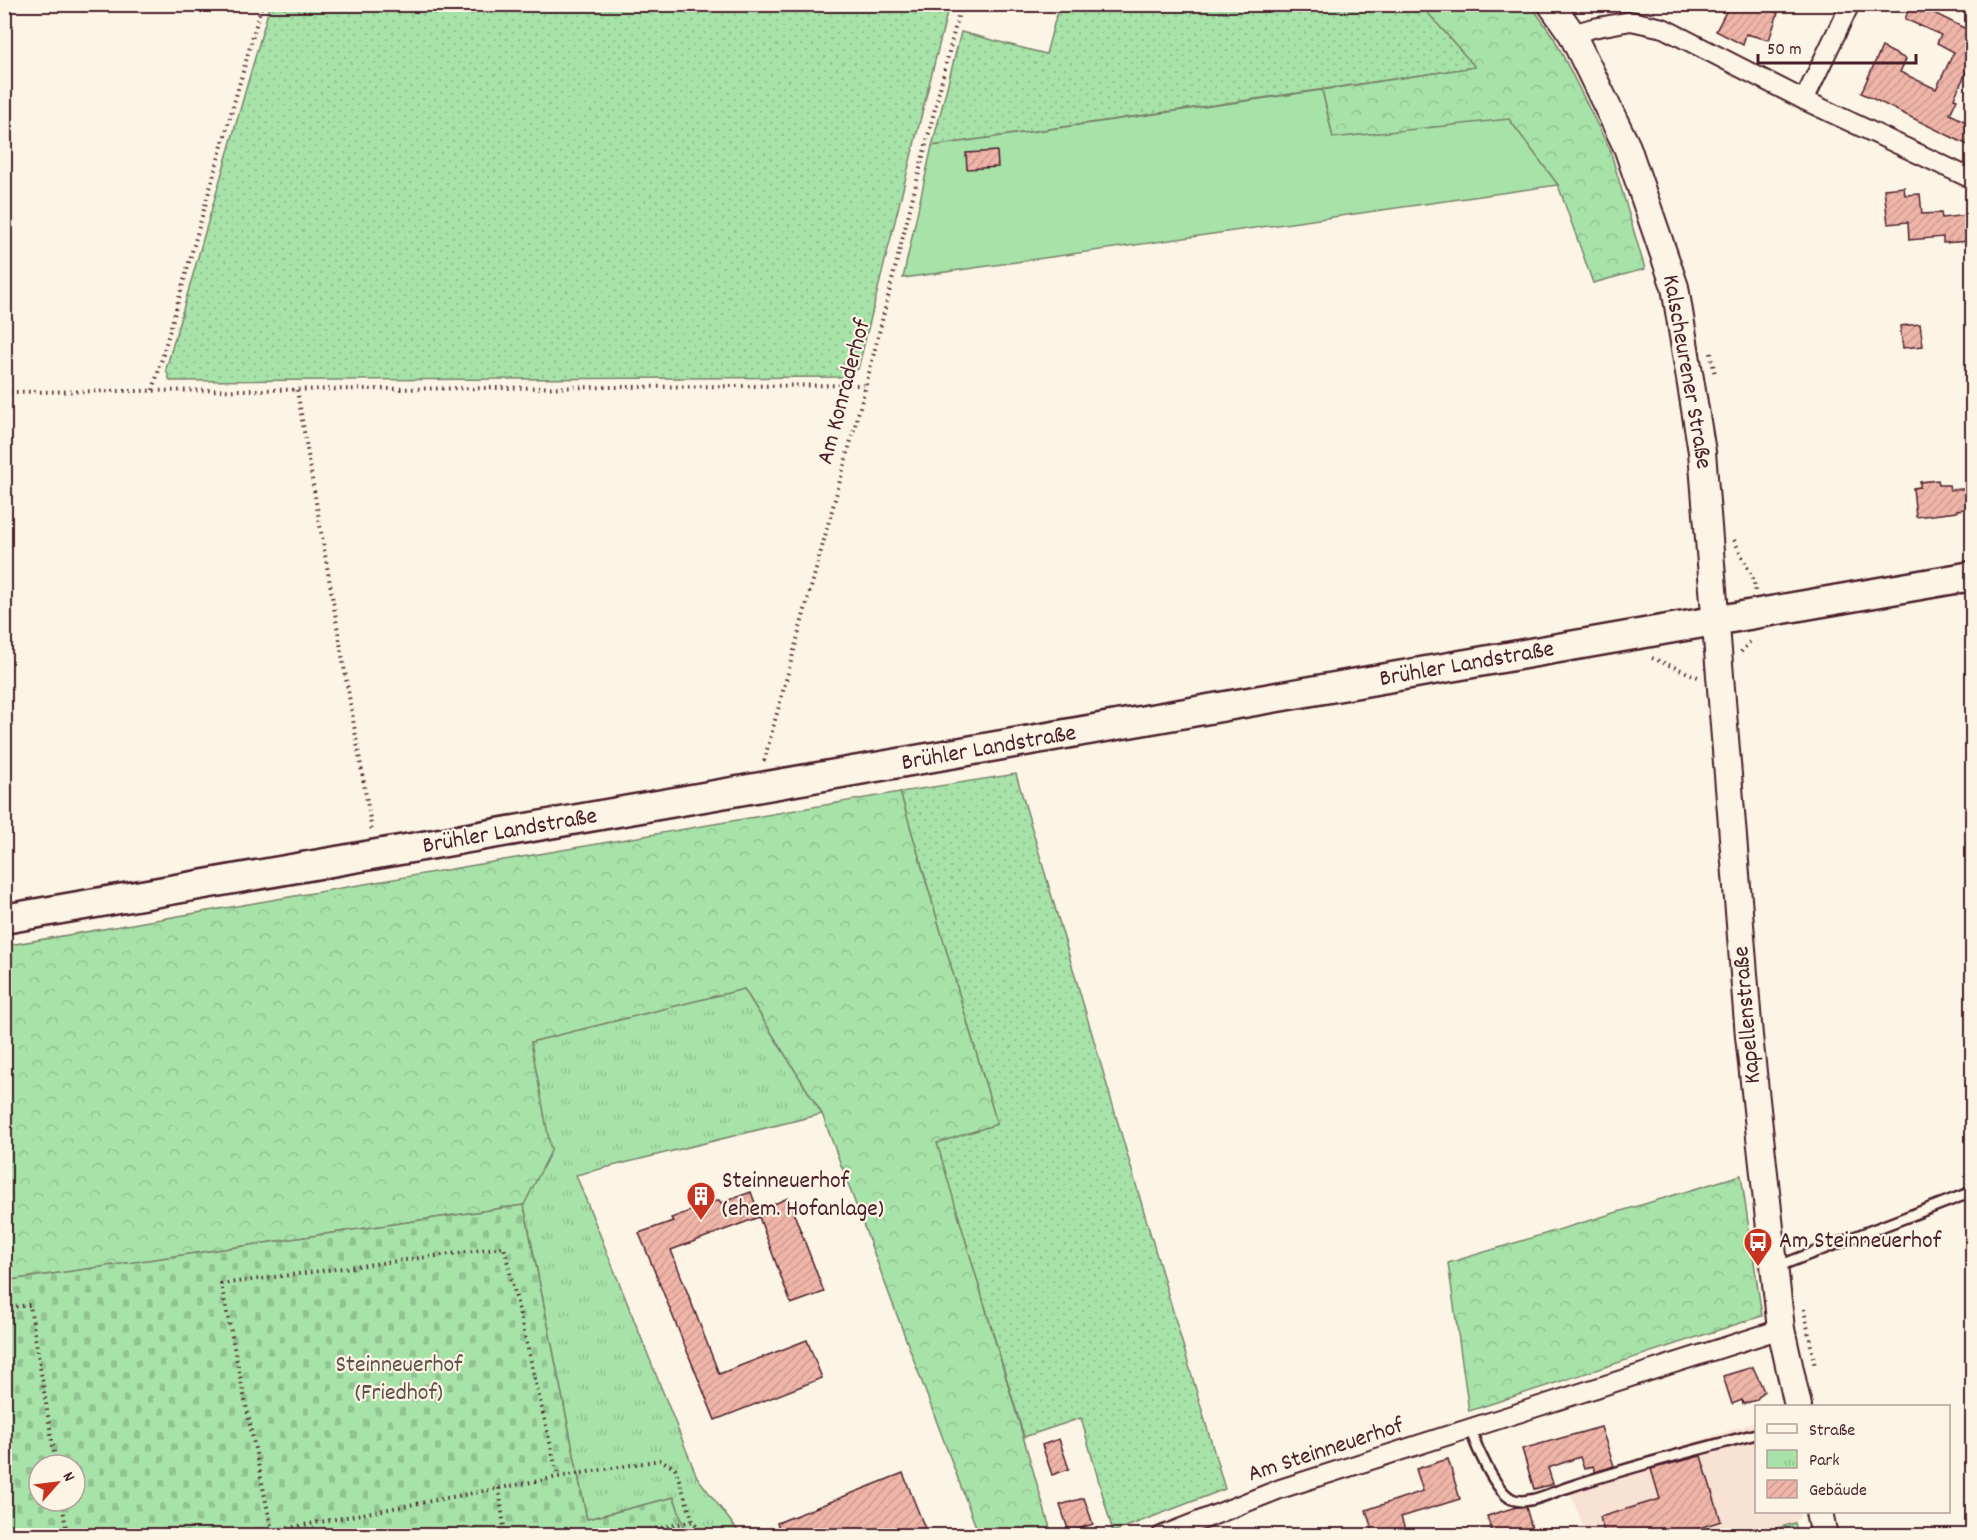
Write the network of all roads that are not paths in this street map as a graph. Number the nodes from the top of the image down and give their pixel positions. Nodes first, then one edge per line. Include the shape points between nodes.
1 (1551, 4) edge
2 (1850, 4) edge
3 (1572, 34) junction
4 (1804, 100) junction
5 (1972, 179) edge
6 (1972, 576) edge
7 (1715, 622) junction
8 (4, 919) edge
9 (1972, 1192) edge
10 (1774, 1268) junction
11 (1781, 1329) junction
12 (1797, 1405) edge
13 (1470, 1429) junction
14 (1755, 1434) edge
15 (1819, 1513) edge
16 (1161, 1536) edge
17 (1824, 1536) edge

1 - 3 main road, Kalscheurener Straße
2 - 4 street
3 - 4 street via 1631,21 1663,28
3 - 7 main road, Kalscheurener Straße via 1627,147 1675,286 1702,452
4 - 5 street
6 - 7 main road, Brühler Landstraße
7 - 8 main road, Brühler Landstraße
7 - 10 main road, Kapellenstraße via 1749,1036
9 - 10 lane
10 - 11 main road, Kapellenstraße
11 - 12 main road, Kapellenstraße
11 - 13 street, Am Steinneuerhof
13 - 14 lane via 1480,1457 1503,1490 1513,1499 1527,1500
13 - 16 street, Am Steinneuerhof via 1280,1489
15 - 17 main road

